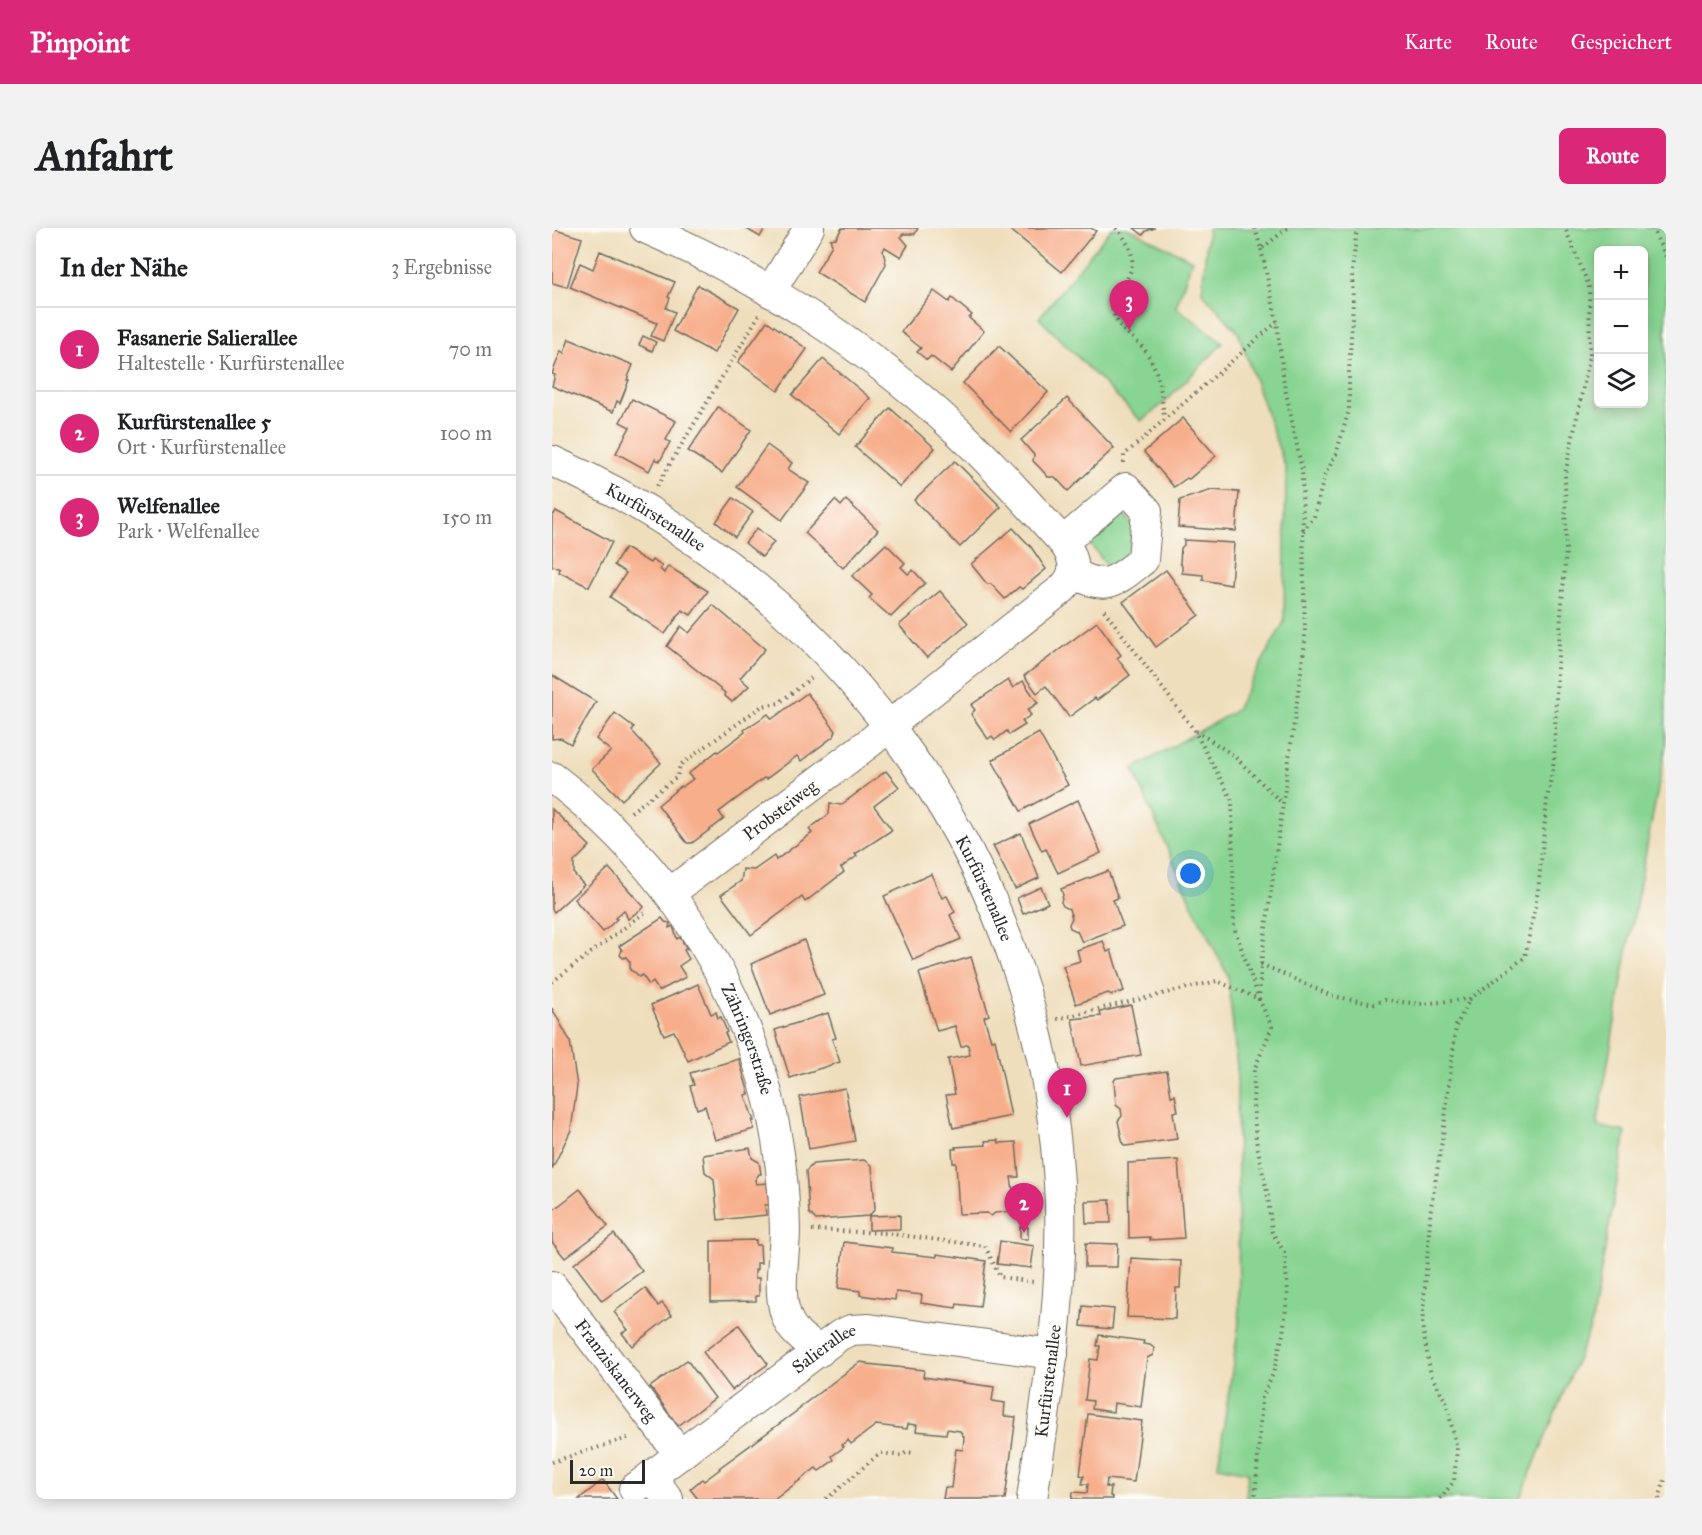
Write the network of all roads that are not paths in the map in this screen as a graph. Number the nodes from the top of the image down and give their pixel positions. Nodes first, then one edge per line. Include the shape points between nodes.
1 (645, 228) edge
2 (809, 228) edge
3 (771, 293) junction
4 (552, 461) edge
5 (1063, 542) junction
6 (1076, 575) junction
7 (889, 725) junction
8 (552, 777) edge
9 (670, 893) junction
10 (552, 1286) edge
11 (819, 1351) junction
12 (1053, 1354) junction
13 (680, 1455) junction
14 (651, 1488) edge
15 (1032, 1499) edge

1 - 3 street
2 - 3 street
3 - 5 street via 851,345 921,399 978,450
4 - 7 street, Kurfürstenallee via 617,492 690,536 758,588 834,661
5 - 6 street via 1073,558
5 - 6 street via 1126,488 1147,511 1143,560 1114,582 1089,582
6 - 7 street, Probsteiweg
7 - 9 street, Probsteiweg
7 - 12 street, Kurfürstenallee via 932,789 973,863 1007,941 1033,1025 1057,1156 1059,1285
8 - 9 street, Zähringerstraße via 611,827
9 - 11 street, Zähringerstraße via 723,979 757,1060 779,1154 785,1231 783,1302 795,1331
10 - 13 street, Franziskanerweg
11 - 12 street, Salierallee via 847,1331 869,1329
11 - 13 street, Salierallee
12 - 15 street, Kurfürstenallee
13 - 14 street, Salierallee

